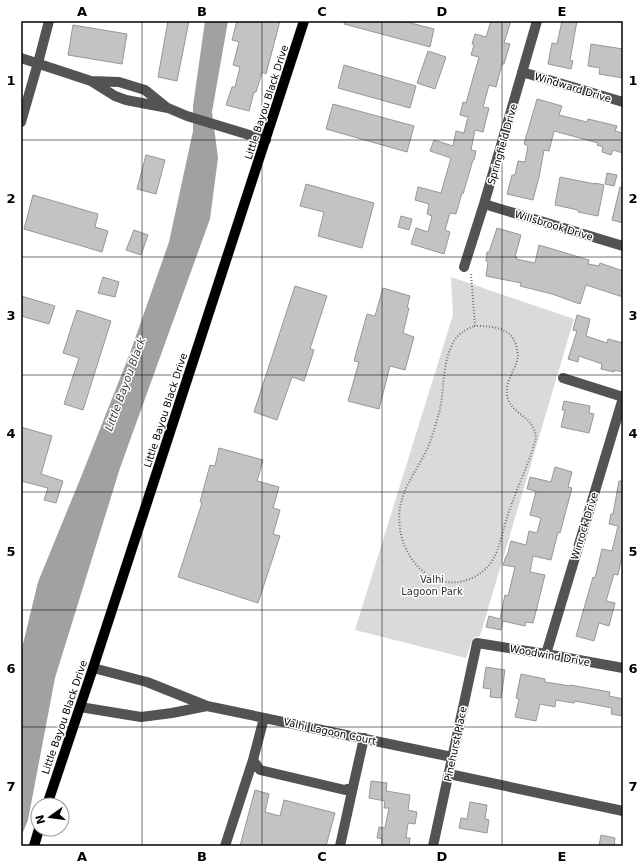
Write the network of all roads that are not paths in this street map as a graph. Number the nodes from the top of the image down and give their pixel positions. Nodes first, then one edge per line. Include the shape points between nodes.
1 (49, 21) edge
2 (304, 21) edge
3 (537, 21) edge
4 (21, 58) edge
5 (38, 63) junction
6 (522, 72) junction
7 (91, 81) junction
8 (623, 102) edge
9 (168, 108) junction
10 (21, 122) edge
11 (266, 140) junction
12 (484, 204) junction
13 (623, 246) edge
14 (468, 269) road end
15 (563, 378) dead end
16 (623, 398) edge
17 (477, 643) joint
18 (546, 654) junction
19 (93, 668) junction
20 (623, 668) edge
21 (207, 706) junction
22 (80, 707) junction
23 (264, 718) junction
24 (364, 738) junction
25 (452, 757) junction
26 (253, 760) junction
27 (449, 774) junction
28 (353, 786) junction
29 (50, 797) edge
30 (623, 811) edge
31 (225, 846) edge
32 (340, 846) edge
33 (434, 846) edge

1 - 5 street
2 - 11 main road, Little Bayou Black Drive
3 - 6 street, Springfield Drive
4 - 5 street
5 - 7 street
5 - 10 street
6 - 8 street, Windward Drive
6 - 12 street, Springfield Drive
7 - 9 street via 126,100
7 - 9 street via 118,82 145,90
9 - 11 street
11 - 19 main road, Little Bayou Black Drive
12 - 13 street, Willsbrook Drive
12 - 14 street, Springfield Drive
15 - 16 street
16 - 18 street, Winrock Drive
17 - 18 street, Woodwind Drive
17 - 25 street, Pinehurst Place
18 - 20 street, Woodwind Drive
19 - 21 street, Valhi Lagoon Court via 147,682
19 - 22 main road, Little Bayou Black Drive
21 - 22 street, Valhi Lagoon Court via 141,717
21 - 23 street, Valhi Lagoon Court
22 - 29 main road, Little Bayou Black Drive
23 - 24 street, Valhi Lagoon Court
23 - 26 street
24 - 25 street, Valhi Lagoon Court
24 - 28 street
25 - 27 street, Pinehurst Place
26 - 28 street via 260,770 345,790
26 - 31 street
27 - 30 street
27 - 33 street, Pinehurst Place
28 - 32 street

